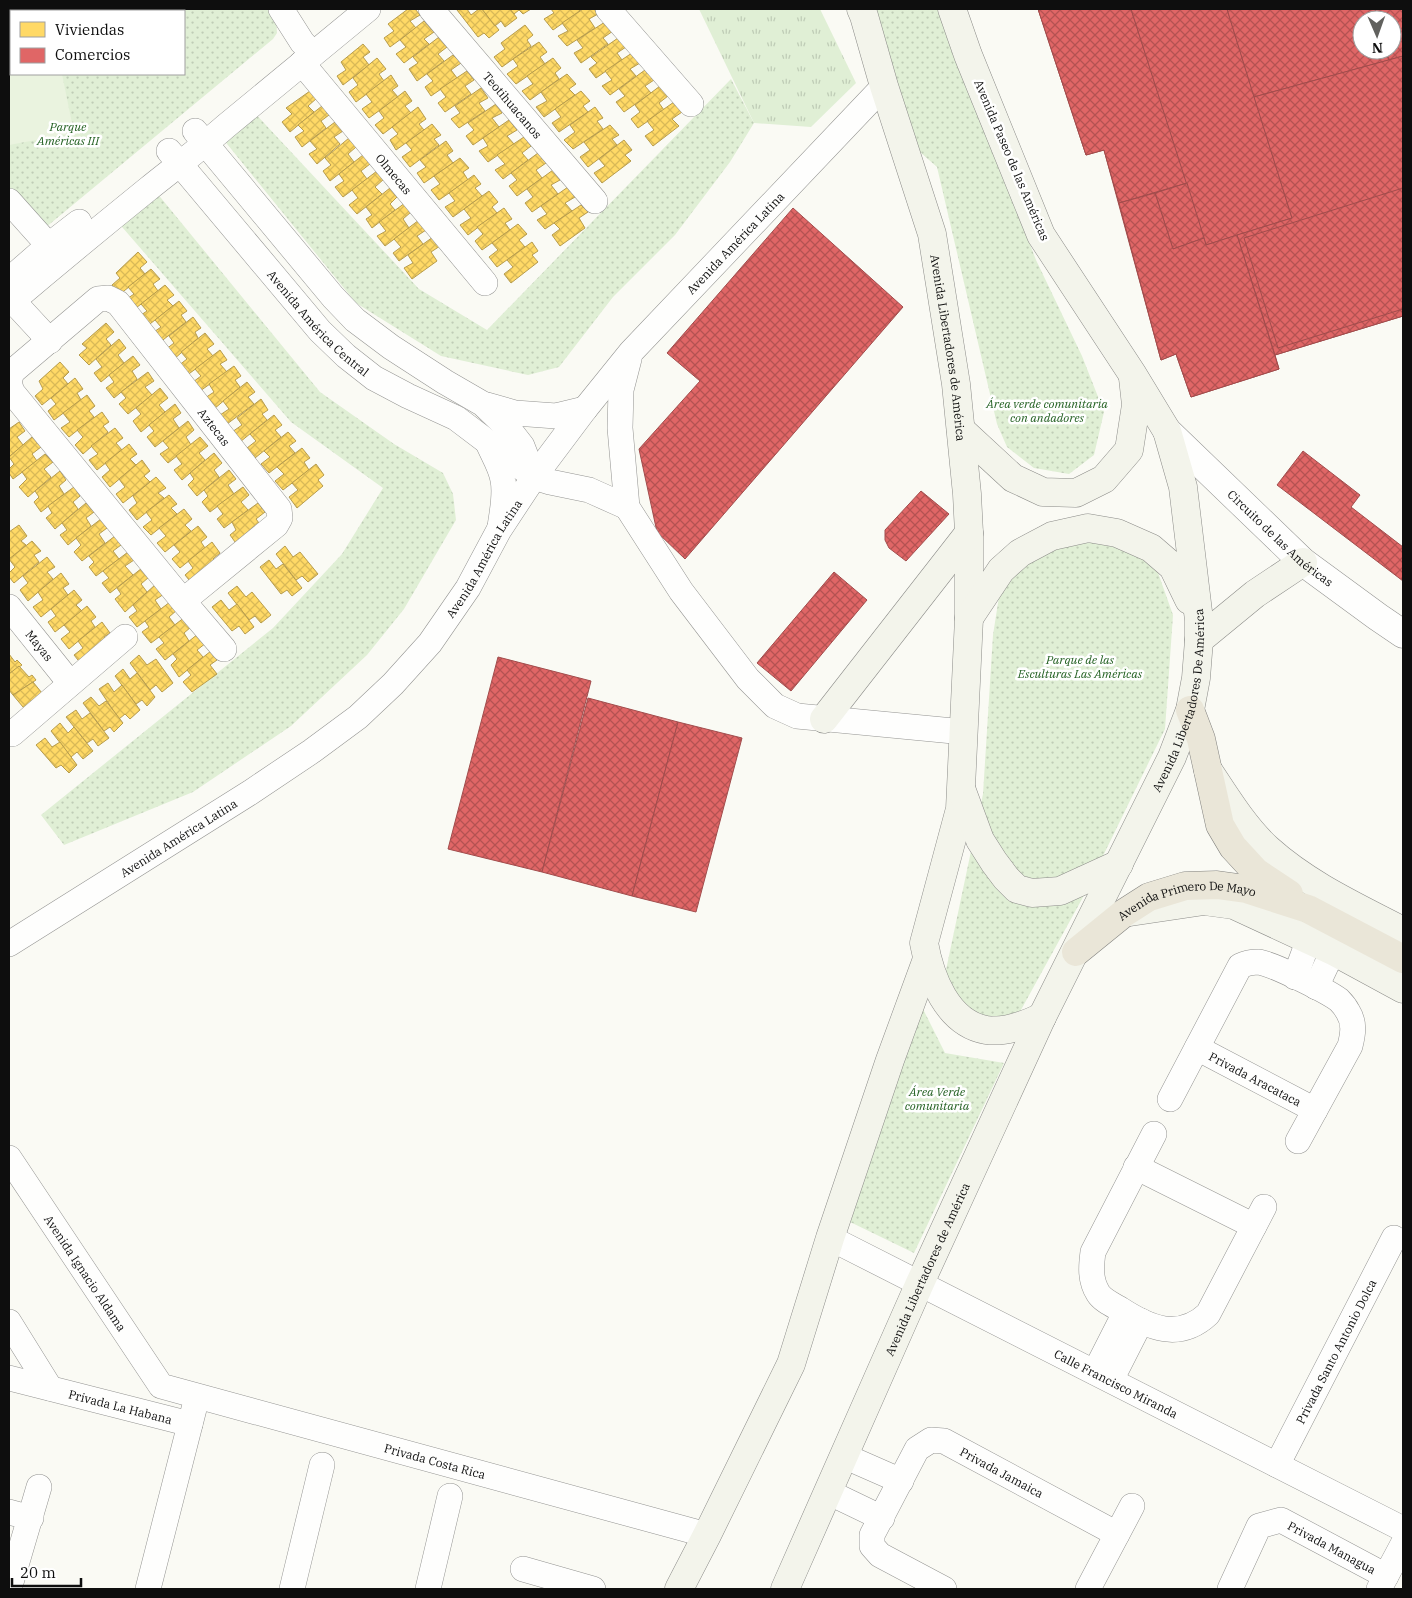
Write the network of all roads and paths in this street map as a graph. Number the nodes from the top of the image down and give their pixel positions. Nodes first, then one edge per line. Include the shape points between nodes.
1 (281, 9) edge
2 (297, 9) edge
3 (344, 9) edge
4 (368, 9) edge
5 (430, 9) edge
6 (608, 9) edge
7 (861, 9) edge
8 (952, 9) edge
9 (311, 47) junction
10 (884, 86) junction
11 (691, 104) dead end
12 (200, 138) junction
13 (174, 157) junction
14 (9, 201) edge
15 (595, 201) dead end
16 (9, 226) edge
17 (48, 258) junction
18 (485, 283) dead end
19 (10, 295) edge
20 (50, 341) junction
21 (631, 352) junction
22 (1132, 375) junction
23 (483, 404) junction
24 (585, 409) junction
25 (962, 430) junction
26 (1166, 431) junction
27 (488, 443) junction
28 (534, 477) junction
29 (589, 490) junction
30 (627, 507) junction
31 (505, 522) junction
32 (969, 533) junction
33 (1303, 562) junction
34 (183, 601) junction
35 (9, 607) edge
36 (969, 618) junction
37 (1199, 630) junction
38 (1403, 634) edge
39 (125, 637) dead end
40 (224, 649) dead end
41 (70, 684) junction
42 (1190, 710) junction
43 (824, 719) junction
44 (964, 732) junction
45 (12, 734) dead end
46 (1207, 768) junction
47 (961, 789) junction
48 (1120, 864) junction
49 (1313, 921) junction
50 (1403, 931) edge
51 (9, 944) edge
52 (1333, 951) junction
53 (1076, 952) junction
54 (927, 959) junction
55 (1403, 959) edge
56 (1305, 982) junction
57 (1403, 989) edge
58 (1042, 1017) junction
59 (1197, 1048) junction
60 (1170, 1099) dead end
61 (1314, 1110) junction
62 (1154, 1134) dead end
63 (1298, 1142) dead end
64 (9, 1158) edge
65 (1136, 1167) junction
66 (830, 1238) junction
67 (1394, 1238) dead end
68 (920, 1283) junction
69 (1133, 1317) junction
70 (9, 1322) edge
71 (1103, 1376) junction
72 (9, 1378) edge
73 (161, 1386) joint
74 (50, 1388) junction
75 (197, 1397) junction
76 (190, 1424) junction
77 (844, 1456) junction
78 (322, 1465) dead end
79 (1277, 1465) junction
80 (901, 1481) junction
81 (39, 1486) dead end
82 (828, 1492) junction
83 (450, 1496) dead end
84 (1132, 1506) dead end
85 (20, 1515) edge
86 (882, 1518) junction
87 (1401, 1526) edge
88 (1117, 1534) junction
89 (707, 1535) junction
90 (523, 1569) dead end
91 (1382, 1583) edge
92 (9, 1589) edge
93 (148, 1589) edge
94 (292, 1589) edge
95 (428, 1589) edge
96 (593, 1589) edge
97 (679, 1589) edge
98 (785, 1589) edge
99 (944, 1589) edge
100 (1088, 1589) edge
101 (1230, 1589) edge

1 - 9 street
2 - 9 street
3 - 9 street
4 - 9 street
5 - 15 street, Teotihuacanos
6 - 11 street
7 - 10 main road
8 - 22 main road, Avenida Paseo de las Américas via 1041,235
9 - 12 street
9 - 18 street, Olmecas
10 - 21 street, Avenida América Latina
10 - 25 main road, Avenida Libertadores de América via 932,234
12 - 13 street
12 - 23 street via 354,320
13 - 17 street
13 - 27 street, Avenida América Central via 320,331 346,356 374,378 456,418
14 - 17 street
16 - 17 street
17 - 19 street
19 - 20 street
20 - 34 street, Aztecas via 12,372 9,382 12,392
20 - 34 street, Aztecas via 98,299 108,298 118,303 279,509 280,518 276,525
21 - 24 street, Avenida América Latina
21 - 30 street via 621,390 620,428
22 - 25 main road via 1136,405 1129,450 1104,479 1076,493 1043,492 1013,478
22 - 26 main road, Avenida Paseo de las Américas
23 - 24 street via 515,413 556,416
23 - 28 street via 522,446
24 - 28 street, Avenida América Latina
25 - 32 main road, Avenida Libertadores de América
26 - 33 street, Circuito de las Américas
26 - 37 main road, Avenida Libertadores De América via 1183,487
27 - 28 street, Avenida América Central
27 - 31 street, Avenida América Central via 503,480
28 - 29 street
28 - 31 street, Avenida América Latina
29 - 30 street
29 - 31 street via 544,497
30 - 43 street via 681,591 748,679 775,706 797,716
31 - 51 street, Avenida América Latina via 468,588 430,643 358,717 251,792
32 - 36 main road, Avenida Libertadores de América
32 - 43 main road
33 - 37 main road
33 - 38 street, Circuito de las Américas
34 - 40 street, Aztecas
35 - 41 street, Mayas
36 - 37 main road via 1000,570 1020,553 1052,536 1088,528 1117,533 1151,548 1174,568
36 - 44 main road
37 - 42 main road, Avenida Libertadores De América
39 - 41 street
41 - 45 street
42 - 46 highway, Avenida Primero De Mayo
42 - 48 main road, Avenida Libertadores De América via 1172,757
43 - 44 street
44 - 47 main road
46 - 49 highway, Avenida Primero De Mayo via 1220,825 1233,846 1256,872
46 - 50 main road via 1241,818 1267,848 1296,872 1331,894
47 - 48 main road via 980,840 1006,878 1018,889 1032,893 1060,890
47 - 54 main road via 960,809 924,943
48 - 53 main road, Avenida Libertadores De América
49 - 52 main road
49 - 53 highway, Avenida Primero De Mayo via 1246,889 1185,886 1149,897
49 - 55 highway, Avenida Primero De Mayo
49 - 56 street
52 - 56 street
52 - 57 main road
53 - 58 main road, Avenida Libertadores de América
54 - 58 main road via 951,1010 966,1023 986,1030 1006,1030
54 - 66 main road
56 - 59 street, Privada Aracataca via 1260,962 1240,966
56 - 61 street, Privada Aracataca via 1340,1001 1353,1022 1354,1033
58 - 68 main road, Avenida Libertadores de América
59 - 60 street, Privada Aracataca
59 - 61 street, Privada Aracataca
61 - 63 street, Privada Aracataca
62 - 65 street
64 - 73 street, Avenida Ignacio Aldama
65 - 69 street via 1093,1252 1091,1270 1099,1296
65 - 69 street via 1259,1216 1208,1314 1200,1322 1192,1327 1173,1330
66 - 68 street, Calle Francisco Miranda
66 - 89 main road via 791,1364
67 - 79 street, Privada Santo Antonio Dolca
68 - 71 street, Calle Francisco Miranda
68 - 77 main road, Avenida Libertadores de América
69 - 71 street
70 - 74 street
71 - 79 street, Calle Francisco Miranda
72 - 74 street, Privada La Habana
73 - 75 street, Privada Costa Rica
74 - 76 street, Privada La Habana
75 - 76 street
75 - 89 street, Privada Costa Rica
76 - 93 street
77 - 80 street
77 - 82 main road, Avenida Libertadores de América
78 - 94 street
79 - 87 street, Calle Francisco Miranda
80 - 86 street, Privada Jamaica
80 - 88 street, Privada Jamaica via 917,1449 931,1440 944,1441
81 - 85 street
82 - 86 street
82 - 98 main road, Avenida Libertadores de América
83 - 95 street
84 - 88 street
85 - 92 street
86 - 99 street, Privada Jamaica via 872,1535 872,1546 880,1555
87 - 91 street, Privada Managua
88 - 100 street
89 - 97 main road
90 - 96 street
91 - 101 street, Privada Managua via 1281,1520 1258,1526

